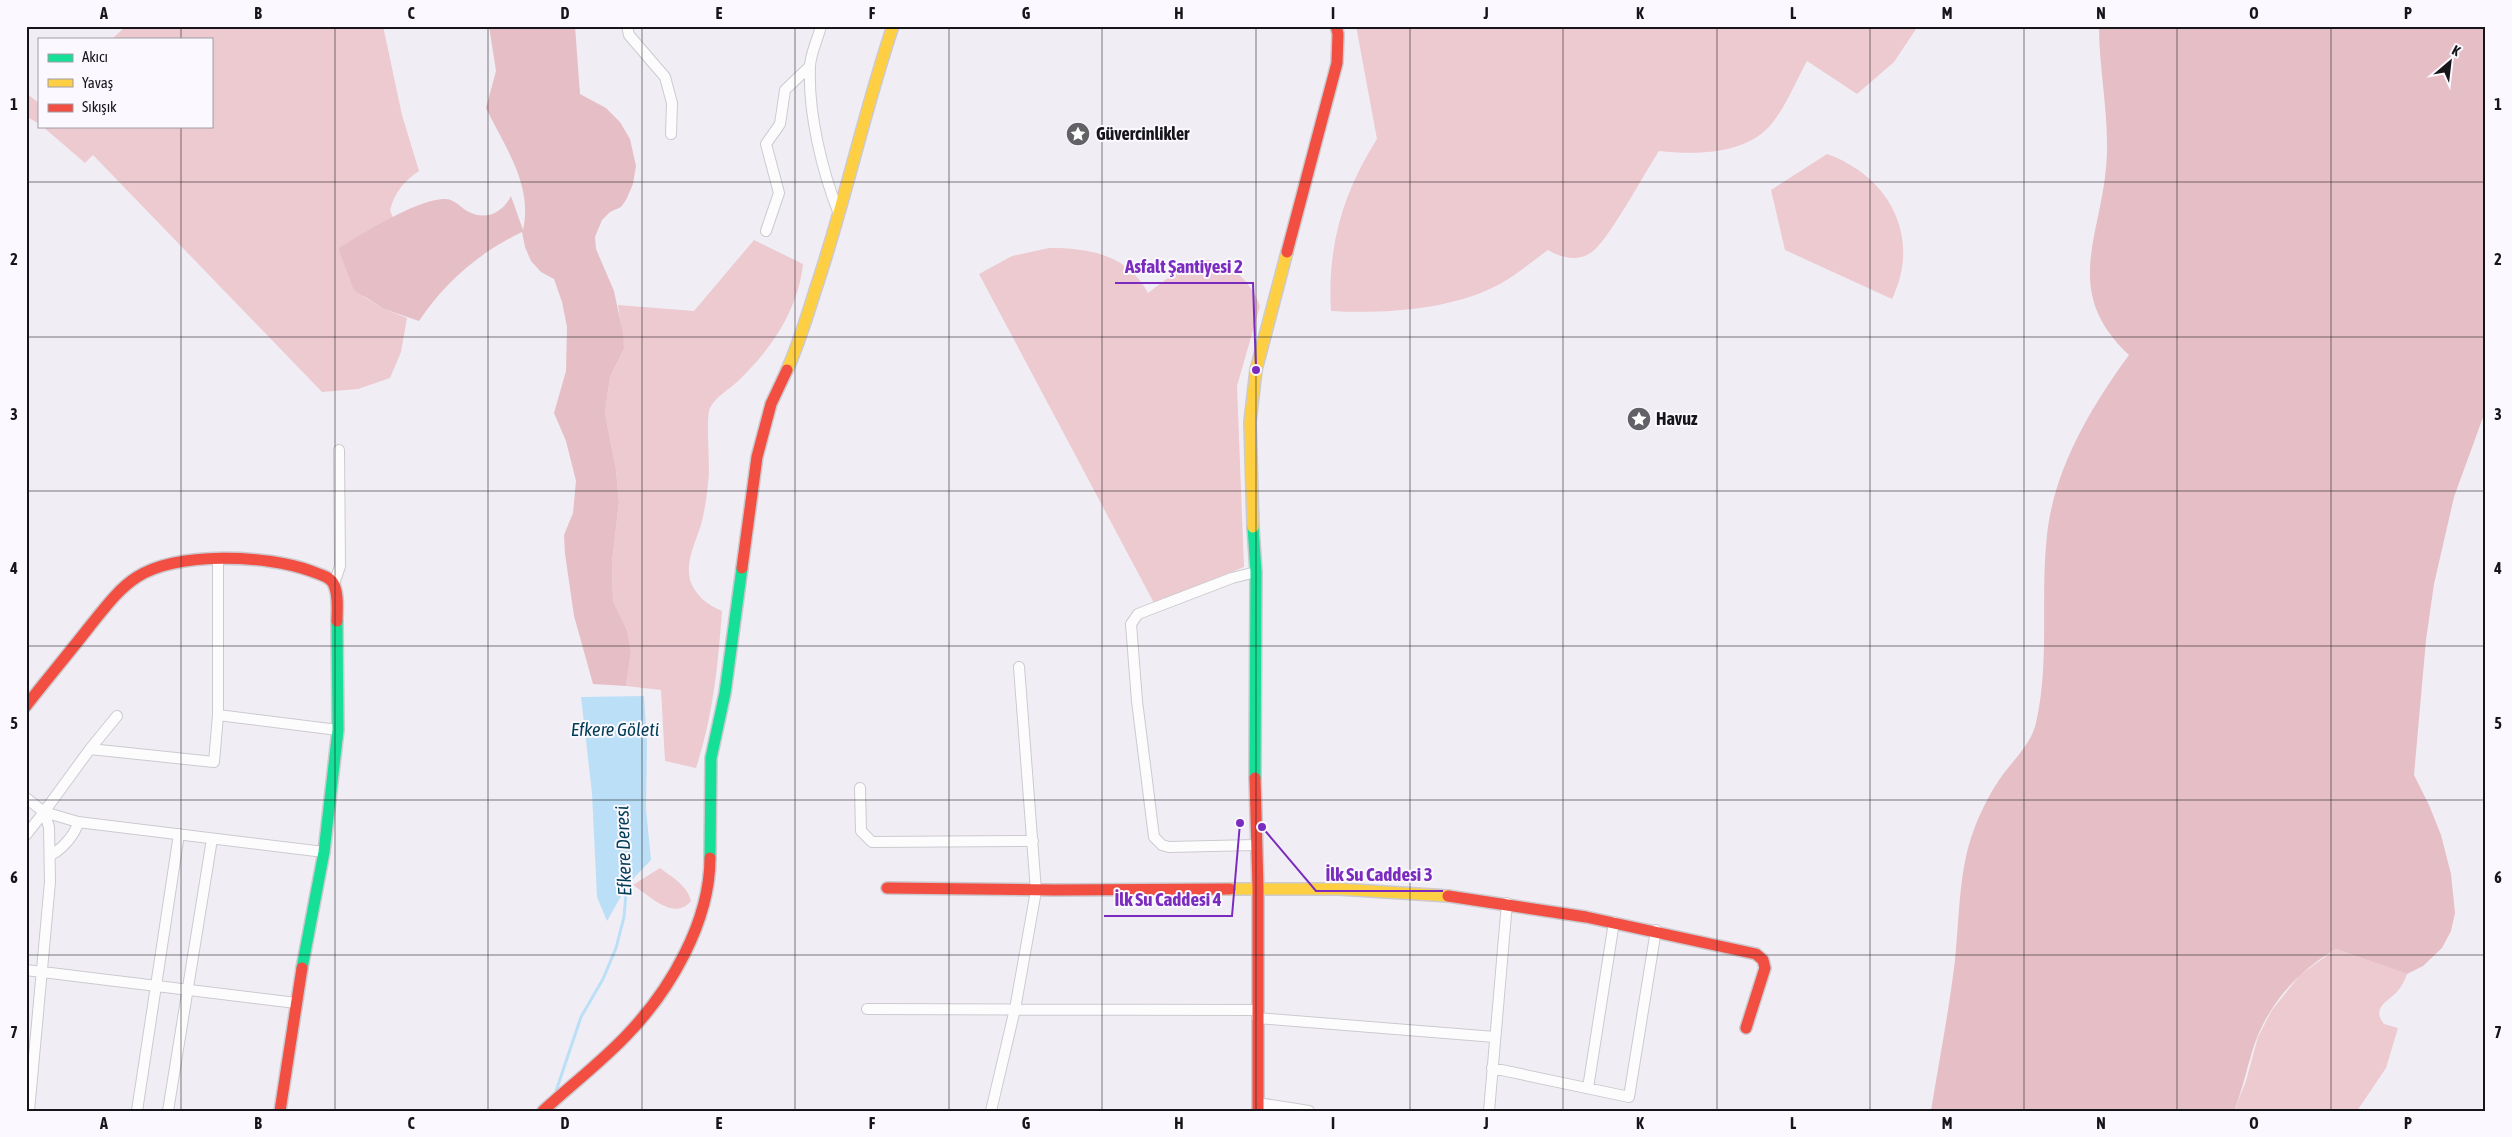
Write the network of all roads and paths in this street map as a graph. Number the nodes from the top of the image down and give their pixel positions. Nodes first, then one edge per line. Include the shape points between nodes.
1 (627, 26) edge
2 (821, 26) edge
3 (893, 26) edge
4 (1336, 26) edge
5 (810, 66) junction
6 (671, 134) dead end
7 (839, 215) junction
8 (766, 231) dead end
9 (338, 450) dead end
10 (218, 560) junction
11 (1256, 572) junction
12 (334, 584) junction
13 (1018, 667) dead end
14 (26, 706) edge
15 (218, 715) junction
16 (117, 716) dead end
17 (338, 730) junction
18 (90, 749) junction
19 (860, 788) dead end
20 (26, 798) edge
21 (44, 812) junction
22 (78, 822) junction
23 (179, 834) junction
24 (26, 835) edge
25 (212, 839) junction
26 (1033, 841) junction
27 (1255, 845) junction
28 (324, 852) junction
29 (51, 855) junction
30 (887, 888) dead end
31 (1258, 888) junction
32 (1036, 891) junction
33 (1507, 903) junction
34 (1614, 922) junction
35 (1656, 930) junction
36 (26, 970) edge
37 (41, 972) junction
38 (155, 985) junction
39 (186, 988) junction
40 (296, 1003) junction
41 (1015, 1009) junction
42 (867, 1010) dead end
43 (1257, 1014) junction
44 (1746, 1028) dead end
45 (1495, 1037) junction
46 (1492, 1068) junction
47 (1588, 1088) junction
48 (1258, 1107) edge
49 (29, 1111) edge
50 (138, 1111) edge
51 (168, 1111) edge
52 (280, 1111) edge
53 (543, 1111) edge
54 (991, 1111) edge
55 (1309, 1111) edge
56 (1489, 1111) edge

1 - 6 street via 629,35 664,77 672,103
2 - 5 street
3 - 7 street
4 - 11 street via 1338,64 1256,370 1250,422
5 - 7 street via 815,126 827,184
5 - 8 street via 785,90 780,124 766,144 779,193
7 - 53 street via 795,352 771,404 757,457 725,693 710,758 710,880 693,939 663,989 626,1036
9 - 12 street via 340,566
10 - 12 street via 257,559 293,565 329,578
10 - 14 street via 164,564 136,576 118,593
10 - 15 street
11 - 27 street
11 - 27 street via 1138,614 1132,624 1137,701 1154,837 1158,843 1169,847
12 - 17 street via 337,601
13 - 26 street
15 - 17 street
15 - 18 street via 214,762
16 - 18 street
17 - 28 street
18 - 21 street
19 - 26 street via 861,831 872,842
20 - 21 street
21 - 22 street
21 - 24 street
21 - 29 street
22 - 23 street
22 - 29 street via 77,829
23 - 25 street
23 - 38 street
25 - 28 street
25 - 39 street
26 - 32 street
27 - 31 street
28 - 40 street
29 - 37 street
30 - 32 street
31 - 32 street
31 - 33 street via 1414,893
31 - 43 street
32 - 41 street
33 - 34 street
33 - 45 street
34 - 35 street
34 - 47 street
35 - 44 street via 1760,956 1765,968
35 - 47 street via 1629,1097
36 - 37 street
37 - 38 street
37 - 49 street
38 - 39 street
38 - 50 street
39 - 40 street
39 - 51 street
40 - 52 street
41 - 42 street
41 - 43 street
41 - 54 street
43 - 45 street
43 - 48 street
45 - 46 street
46 - 47 street
46 - 56 street
48 - 55 street

